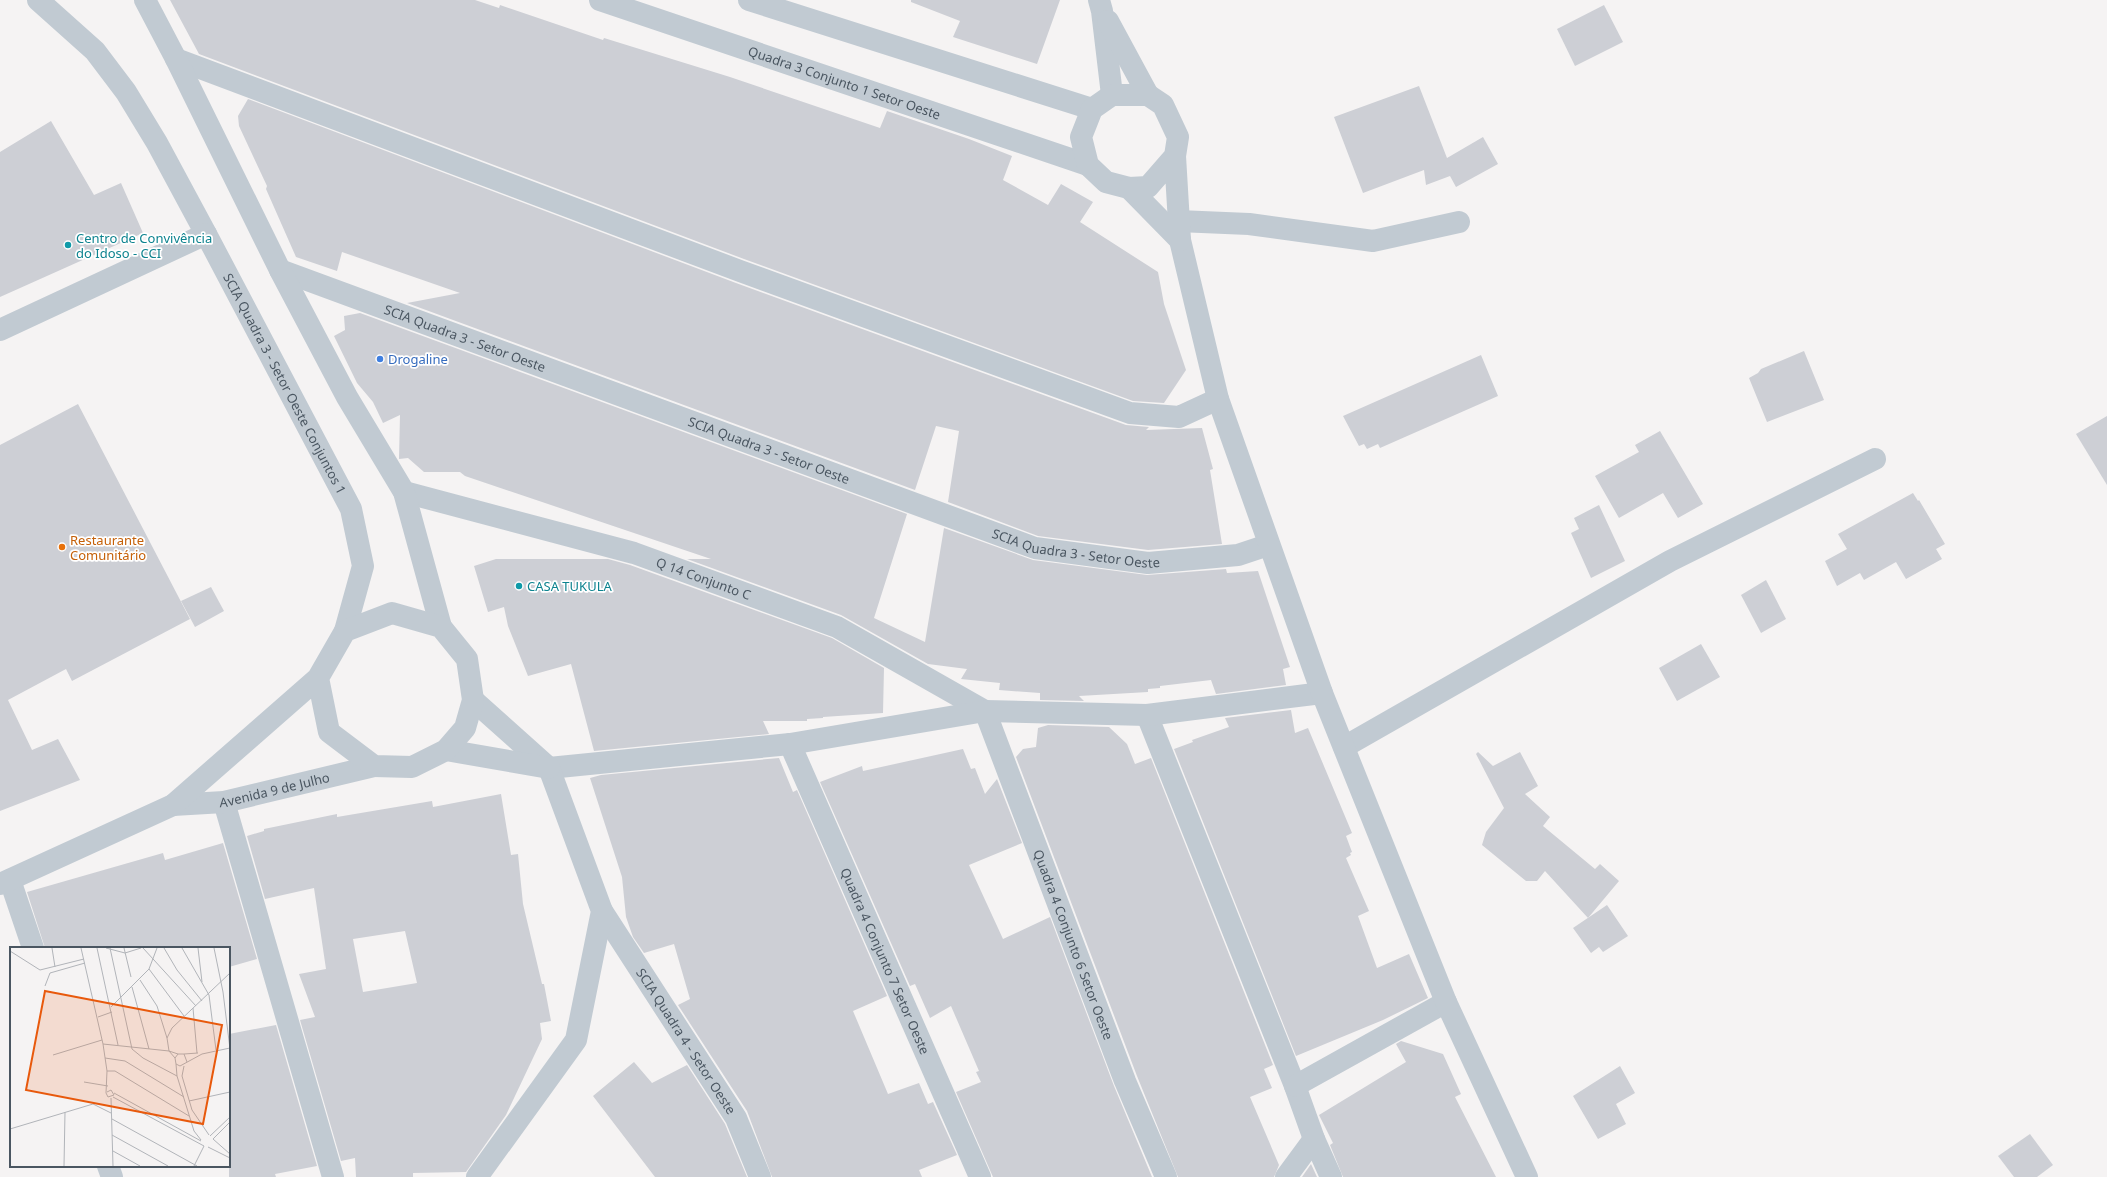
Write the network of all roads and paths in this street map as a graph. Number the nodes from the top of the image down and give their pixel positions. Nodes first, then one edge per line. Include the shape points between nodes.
1 (38, 0) edge
2 (145, 0) edge
3 (600, 0) edge
4 (749, 0) edge
5 (1101, 6) edge
6 (176, 59) junction
7 (1112, 95) junction
8 (1148, 95) junction
9 (1092, 109) junction
10 (1175, 156) junction
11 (1088, 165) junction
12 (1129, 188) junction
13 (1459, 222) dead end
14 (1179, 230) junction
15 (206, 234) junction
16 (280, 270) junction
17 (0, 330) edge
18 (1218, 399) junction
19 (1875, 459) dead end
20 (404, 492) junction
21 (1268, 545) junction
22 (441, 627) junction
23 (345, 631) junction
24 (318, 678) junction
25 (1322, 693) junction
26 (473, 700) junction
27 (985, 711) junction
28 (1147, 715) junction
29 (790, 744) junction
30 (1344, 747) junction
31 (446, 750) junction
32 (374, 766) junction
33 (548, 768) junction
34 (224, 802) junction
35 (173, 805) junction
36 (5, 882) edge
37 (602, 911) junction
38 (33, 947) edge
39 (1446, 1002) junction
40 (1295, 1086) junction
41 (1314, 1139) junction
42 (108, 1167) edge
43 (112, 1177) edge
44 (333, 1177) edge
45 (477, 1177) edge
46 (760, 1177) edge
47 (980, 1177) edge
48 (1166, 1177) edge
49 (1286, 1177) edge
50 (1332, 1177) edge
51 (1527, 1177) edge

1 - 15 street, SCIA Quadra 3 - Setor Oeste Conjuntos 1 via 95,51 126,92
2 - 6 street
3 - 11 street, Quadra 3 Conjunto 1 Setor Oeste
4 - 9 street
5 - 7 street
5 - 8 street
6 - 16 street
6 - 18 street via 748,274 1130,413 1179,417
7 - 8 street
7 - 9 street
8 - 10 street via 1163,105 1178,137
9 - 11 street via 1081,137
10 - 12 street via 1148,187
10 - 14 street
11 - 12 street via 1106,182
12 - 14 street
13 - 14 street via 1373,241 1248,224
14 - 18 street
15 - 17 street
15 - 23 street, SCIA Quadra 3 - Setor Oeste Conjuntos 1 via 351,509 363,566
16 - 20 street via 347,397
16 - 21 street, SCIA Quadra 3 - Setor Oeste via 1035,548 1148,564 1238,555
18 - 21 street
19 - 30 street via 1670,561
20 - 22 street
20 - 27 street, Q 14 Conjunto C via 634,553 837,627
21 - 25 street
22 - 23 street via 392,613
22 - 26 street via 467,659
23 - 24 street, SCIA Quadra 3 - Setor Oeste Conjuntos 1
24 - 32 street via 329,732
24 - 35 street, Avenida 9 de Julho
25 - 28 street
25 - 30 street
26 - 31 street via 465,728
26 - 33 street
27 - 28 street
27 - 29 street
27 - 48 street, Quadra 4 Conjunto 6 Setor Oeste via 1125,1081
28 - 40 street
29 - 33 street
29 - 47 street, Quadra 4 Conjunto 7 Setor Oeste
30 - 39 street
31 - 32 street, Avenida 9 de Julho via 412,767
31 - 33 street
32 - 34 street, Avenida 9 de Julho
33 - 37 street, SCIA Quadra 4 - Setor Oeste
34 - 35 street, Avenida 9 de Julho
34 - 44 street
35 - 36 street, Avenida 9 de Julho
36 - 38 street
37 - 45 street via 576,1040
37 - 46 street, SCIA Quadra 4 - Setor Oeste via 736,1118
39 - 40 street
39 - 51 street
40 - 41 street
41 - 49 street
41 - 50 street
42 - 43 street

